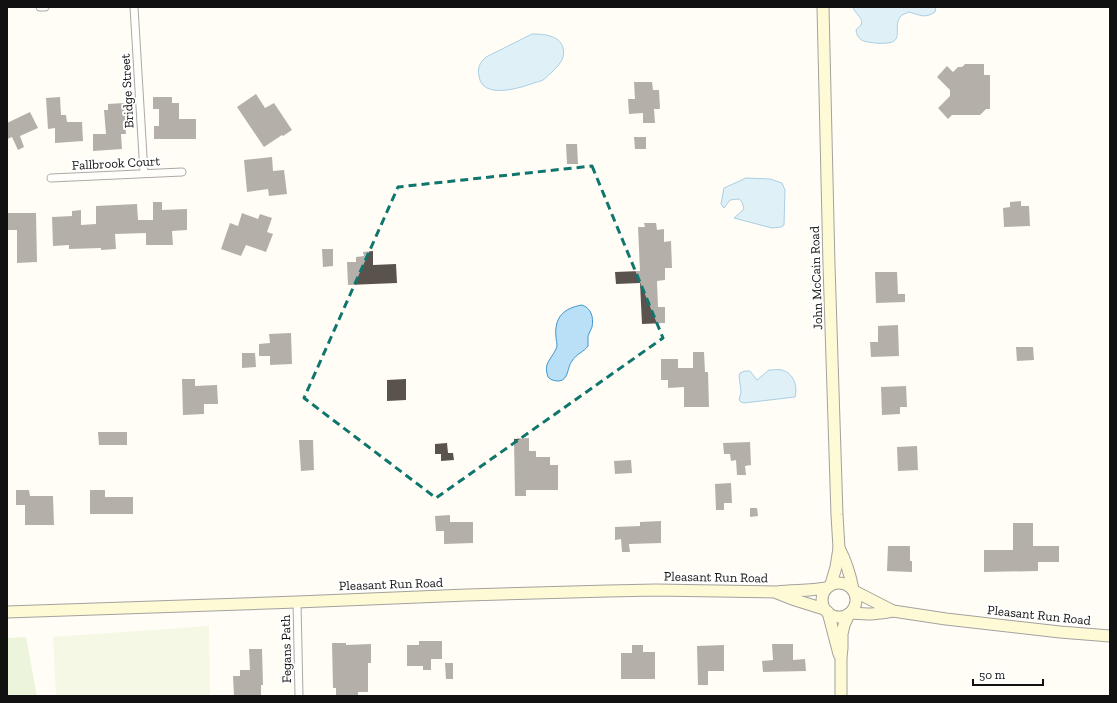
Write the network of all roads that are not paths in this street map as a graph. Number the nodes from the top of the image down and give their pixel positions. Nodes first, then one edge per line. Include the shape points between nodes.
1 (40, 7) edge
2 (45, 7) edge
3 (134, 7) edge
4 (823, 7) edge
5 (182, 172) dead end
6 (144, 173) junction
7 (51, 178) dead end
8 (839, 548) junction
9 (850, 573) junction
10 (828, 586) junction
11 (854, 590) junction
12 (777, 592) junction
13 (871, 599) junction
14 (297, 602) junction
15 (810, 604) junction
16 (826, 611) junction
17 (893, 611) junction
18 (7, 612) edge
19 (850, 613) junction
20 (831, 626) junction
21 (1110, 636) edge
22 (841, 658) junction
23 (299, 696) edge
24 (841, 696) edge

1 - 2 street
3 - 6 street, Bridge Street
4 - 8 main road, John McCain Road
5 - 6 street, Fallbrook Court
6 - 7 street, Fallbrook Court
8 - 9 main road, John McCain Road
8 - 10 main road, John McCain Road via 836,567
9 - 11 main road, John McCain Road
9 - 13 main road
10 - 11 main road via 840,582
10 - 12 main road, Pleasant Run Road via 817,590
10 - 16 main road via 822,600
11 - 13 main road, Pleasant Run Road
11 - 19 main road via 857,600
12 - 14 main road, Pleasant Run Road via 649,590
12 - 15 main road, Pleasant Run Road
13 - 17 main road, Pleasant Run Road
14 - 18 main road, Pleasant Run Road
14 - 23 street, Fegans Path
15 - 16 main road, Pleasant Run Road
15 - 20 main road
16 - 19 main road via 840,617
16 - 20 main road
17 - 19 main road, Pleasant Run Road via 870,615
17 - 21 main road, Pleasant Run Road via 1022,628
19 - 22 main road via 842,634
20 - 22 main road
22 - 24 main road

